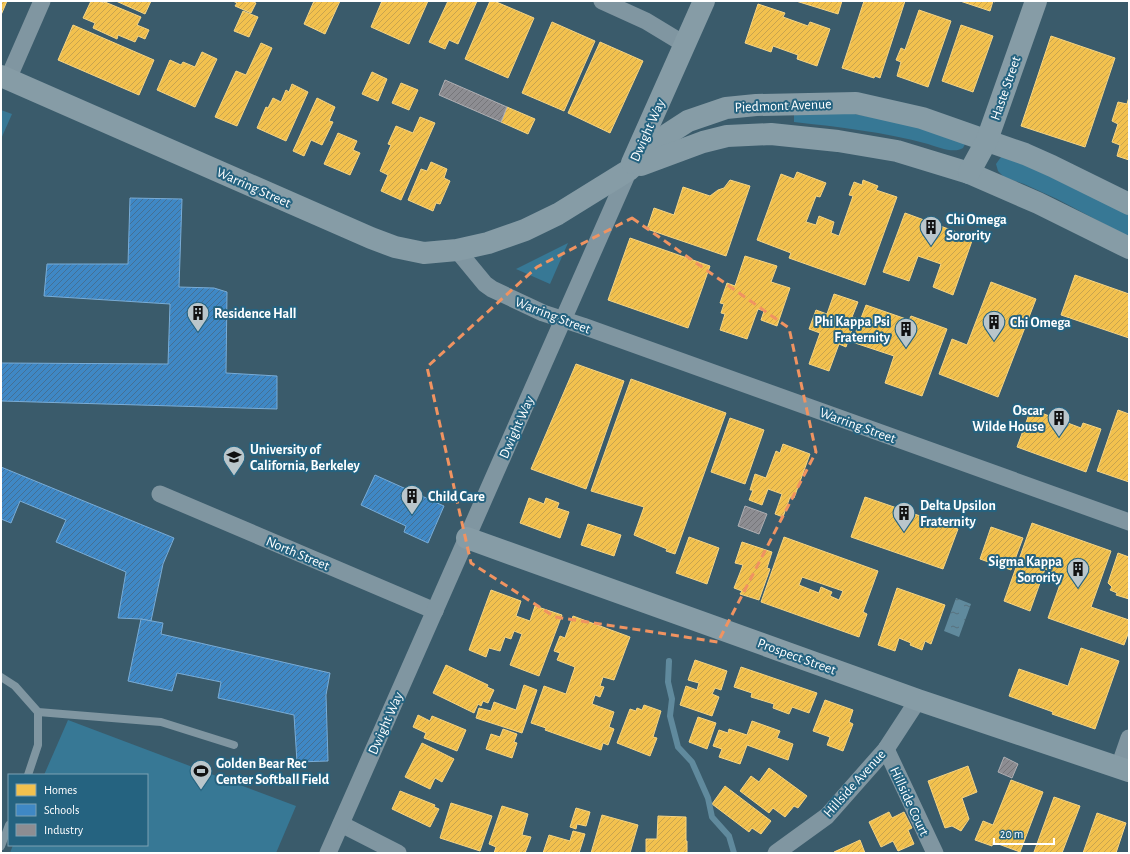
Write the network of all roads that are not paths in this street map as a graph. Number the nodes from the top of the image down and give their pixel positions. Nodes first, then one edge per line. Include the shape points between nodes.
1 (42, 1) edge
2 (602, 1) edge
3 (704, 1) edge
4 (1036, 1) edge
5 (684, 44) junction
6 (5, 77) edge
7 (987, 140) junction
8 (629, 170) junction
9 (969, 173) junction
10 (1129, 204) edge
11 (1129, 248) edge
12 (457, 250) junction
13 (563, 320) junction
14 (160, 494) dead end
15 (1129, 522) edge
16 (467, 538) junction
17 (435, 611) junction
18 (1, 677) edge
19 (918, 700) junction
20 (38, 712) junction
21 (1129, 738) edge
22 (234, 745) dead end
23 (886, 749) junction
24 (1124, 769) edge
25 (28, 774) edge
26 (341, 824) junction
27 (8, 828) edge
28 (1, 846) edge
29 (328, 853) edge
30 (398, 853) edge
31 (776, 853) edge
32 (935, 853) edge

1 - 6 street
2 - 5 street via 646,21
3 - 5 street, Dwight Way
4 - 7 street, Haste Street
5 - 8 street, Dwight Way
6 - 12 street, Warring Street via 371,238 395,247 424,253
7 - 8 street, Piedmont Avenue via 922,118 856,103 756,105 726,108 688,121 668,134
7 - 9 street, Haste Street
7 - 10 street, Piedmont Avenue via 1052,166
8 - 9 street, Piedmont Avenue via 703,142 727,136 771,134 838,141 897,151
8 - 12 street via 558,214 525,230 488,243
8 - 13 street, Dwight Way
9 - 11 street, Piedmont Avenue via 1038,203
12 - 13 street, Warring Street via 492,289
13 - 15 street, Warring Street
13 - 16 street, Dwight Way
14 - 17 street, North Street
16 - 17 street, Dwight Way
16 - 19 street, Prospect Street
17 - 26 street, Dwight Way
18 - 20 lane via 15,686
19 - 23 street, Hillside Avenue
19 - 24 street, Prospect Street
20 - 22 lane via 161,722
20 - 25 lane via 38,745
21 - 24 street
23 - 31 street, Hillside Avenue via 827,816
23 - 32 street, Hillside Court
26 - 29 street, Dwight Way
26 - 30 street
27 - 28 lane

